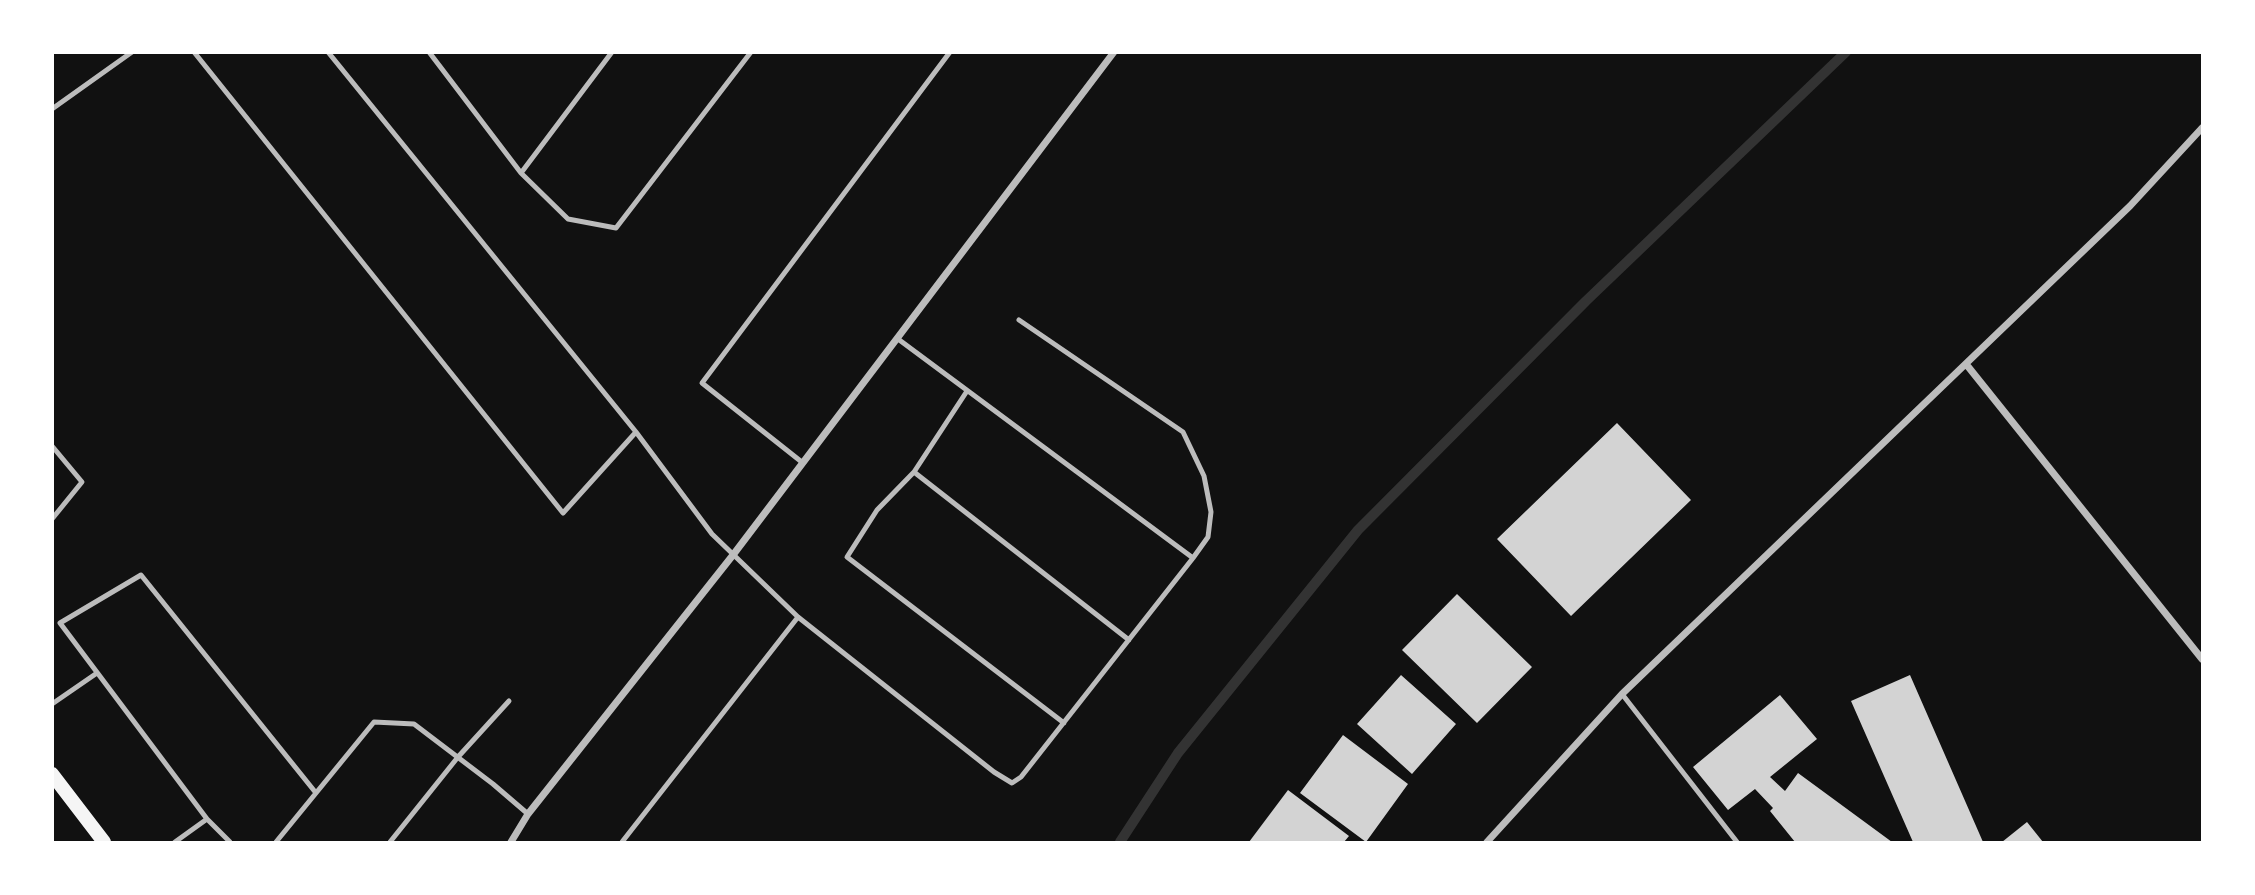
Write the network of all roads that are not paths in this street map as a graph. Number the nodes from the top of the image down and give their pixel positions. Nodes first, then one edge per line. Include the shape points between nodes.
1 (132, 52) edge
2 (194, 52) edge
3 (328, 52) edge
4 (429, 52) edge
5 (611, 52) edge
6 (751, 52) edge
7 (950, 52) edge
8 (1114, 52) edge
9 (52, 109) edge
10 (2203, 128) edge
11 (521, 173) junction
12 (1018, 320) dead end
13 (898, 338) junction
14 (1966, 364) junction
15 (967, 391) junction
16 (636, 432) junction
17 (52, 446) edge
18 (804, 463) junction
19 (914, 472) junction
20 (52, 519) edge
21 (733, 555) junction
22 (1193, 558) junction
23 (798, 617) junction
24 (1129, 640) junction
25 (2203, 659) edge
26 (97, 673) junction
27 (1622, 694) junction
28 (509, 701) dead end
29 (52, 704) edge
30 (1064, 723) junction
31 (458, 757) junction
32 (52, 774) edge
33 (316, 793) junction
34 (528, 814) junction
35 (207, 819) junction
36 (104, 842) edge
37 (175, 842) edge
38 (230, 842) edge
39 (276, 842) edge
40 (390, 842) edge
41 (511, 842) edge
42 (622, 842) edge
43 (1487, 842) edge
44 (1737, 842) edge

1 - 9 lane
2 - 16 lane via 563,513
3 - 16 lane
4 - 11 lane
5 - 11 lane
6 - 11 lane via 616,228 568,219
7 - 18 lane via 702,383
8 - 13 street
10 - 14 street via 2130,206
12 - 22 lane via 1183,432 1204,476 1211,512 1208,537
13 - 15 lane
13 - 18 street
14 - 25 street
14 - 27 street
15 - 19 lane
15 - 22 lane
16 - 21 lane
17 - 20 lane via 82,482
18 - 21 street
19 - 24 lane
19 - 30 lane via 877,510 846,556
21 - 23 lane
21 - 34 street
22 - 24 lane
23 - 30 lane via 1012,783 1021,778
23 - 42 lane
24 - 30 lane
26 - 29 lane
26 - 33 lane via 60,623 141,575
26 - 35 lane
27 - 43 street
27 - 44 lane
28 - 31 lane
31 - 33 lane via 414,724 374,722
31 - 34 lane
31 - 40 lane
32 - 36 main road
33 - 39 lane
34 - 41 street
35 - 37 lane
35 - 38 lane

